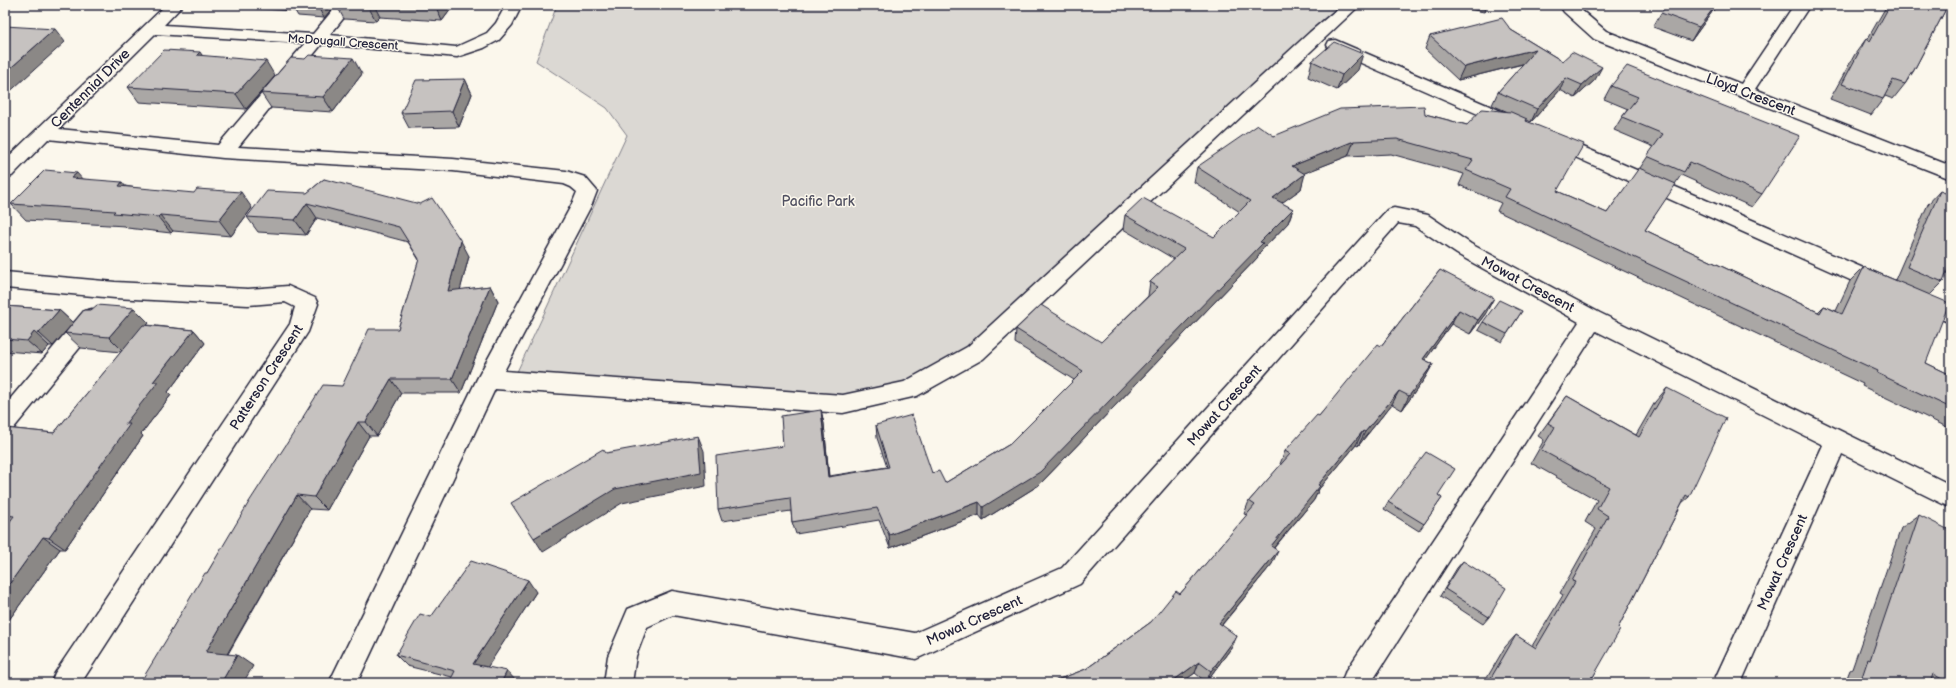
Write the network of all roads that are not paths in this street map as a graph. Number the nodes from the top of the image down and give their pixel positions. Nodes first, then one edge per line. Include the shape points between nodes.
1 (175, 5) edge
2 (346, 5) edge
3 (514, 5) edge
4 (1352, 5) edge
5 (1574, 5) edge
6 (1802, 5) edge
7 (150, 29) junction
8 (1316, 36) junction
9 (319, 39) junction
10 (1744, 92) junction
11 (44, 134) junction
12 (224, 152) junction
13 (1951, 152) edge
14 (5, 171) edge
15 (1947, 172) edge
16 (5, 280) edge
17 (115, 290) junction
18 (1951, 315) edge
19 (1592, 319) junction
20 (488, 379) junction
21 (5, 422) edge
22 (1837, 440) junction
23 (1951, 497) edge
24 (65, 683) edge
25 (343, 683) edge
26 (618, 683) edge
27 (1355, 683) edge
28 (1727, 683) edge

1 - 7 street, Centennial Drive
2 - 9 street
3 - 9 street, McDougall Crescent via 497,35 457,52
4 - 8 street
5 - 10 street, Lloyd Crescent via 1570,9 1600,35
6 - 10 street
7 - 9 street, McDougall Crescent
7 - 11 street, Centennial Drive
8 - 18 street
8 - 20 street via 975,352 910,390 842,404
9 - 12 street
10 - 15 street, Lloyd Crescent
11 - 12 street
11 - 14 street, Centennial Drive
12 - 20 street via 453,165 566,178 578,182 587,191 582,204
13 - 15 street, Lloyd Crescent
16 - 17 street, Patterson Crescent
17 - 21 street
17 - 24 street, Patterson Crescent via 248,297 288,294 308,304 300,326
19 - 22 street, Mowat Crescent
19 - 26 street, Mowat Crescent via 1464,249 1421,220 1394,215 1071,576 916,646 672,603 637,618 622,656
19 - 27 street
20 - 25 street
22 - 23 street, Mowat Crescent
22 - 28 street, Mowat Crescent

